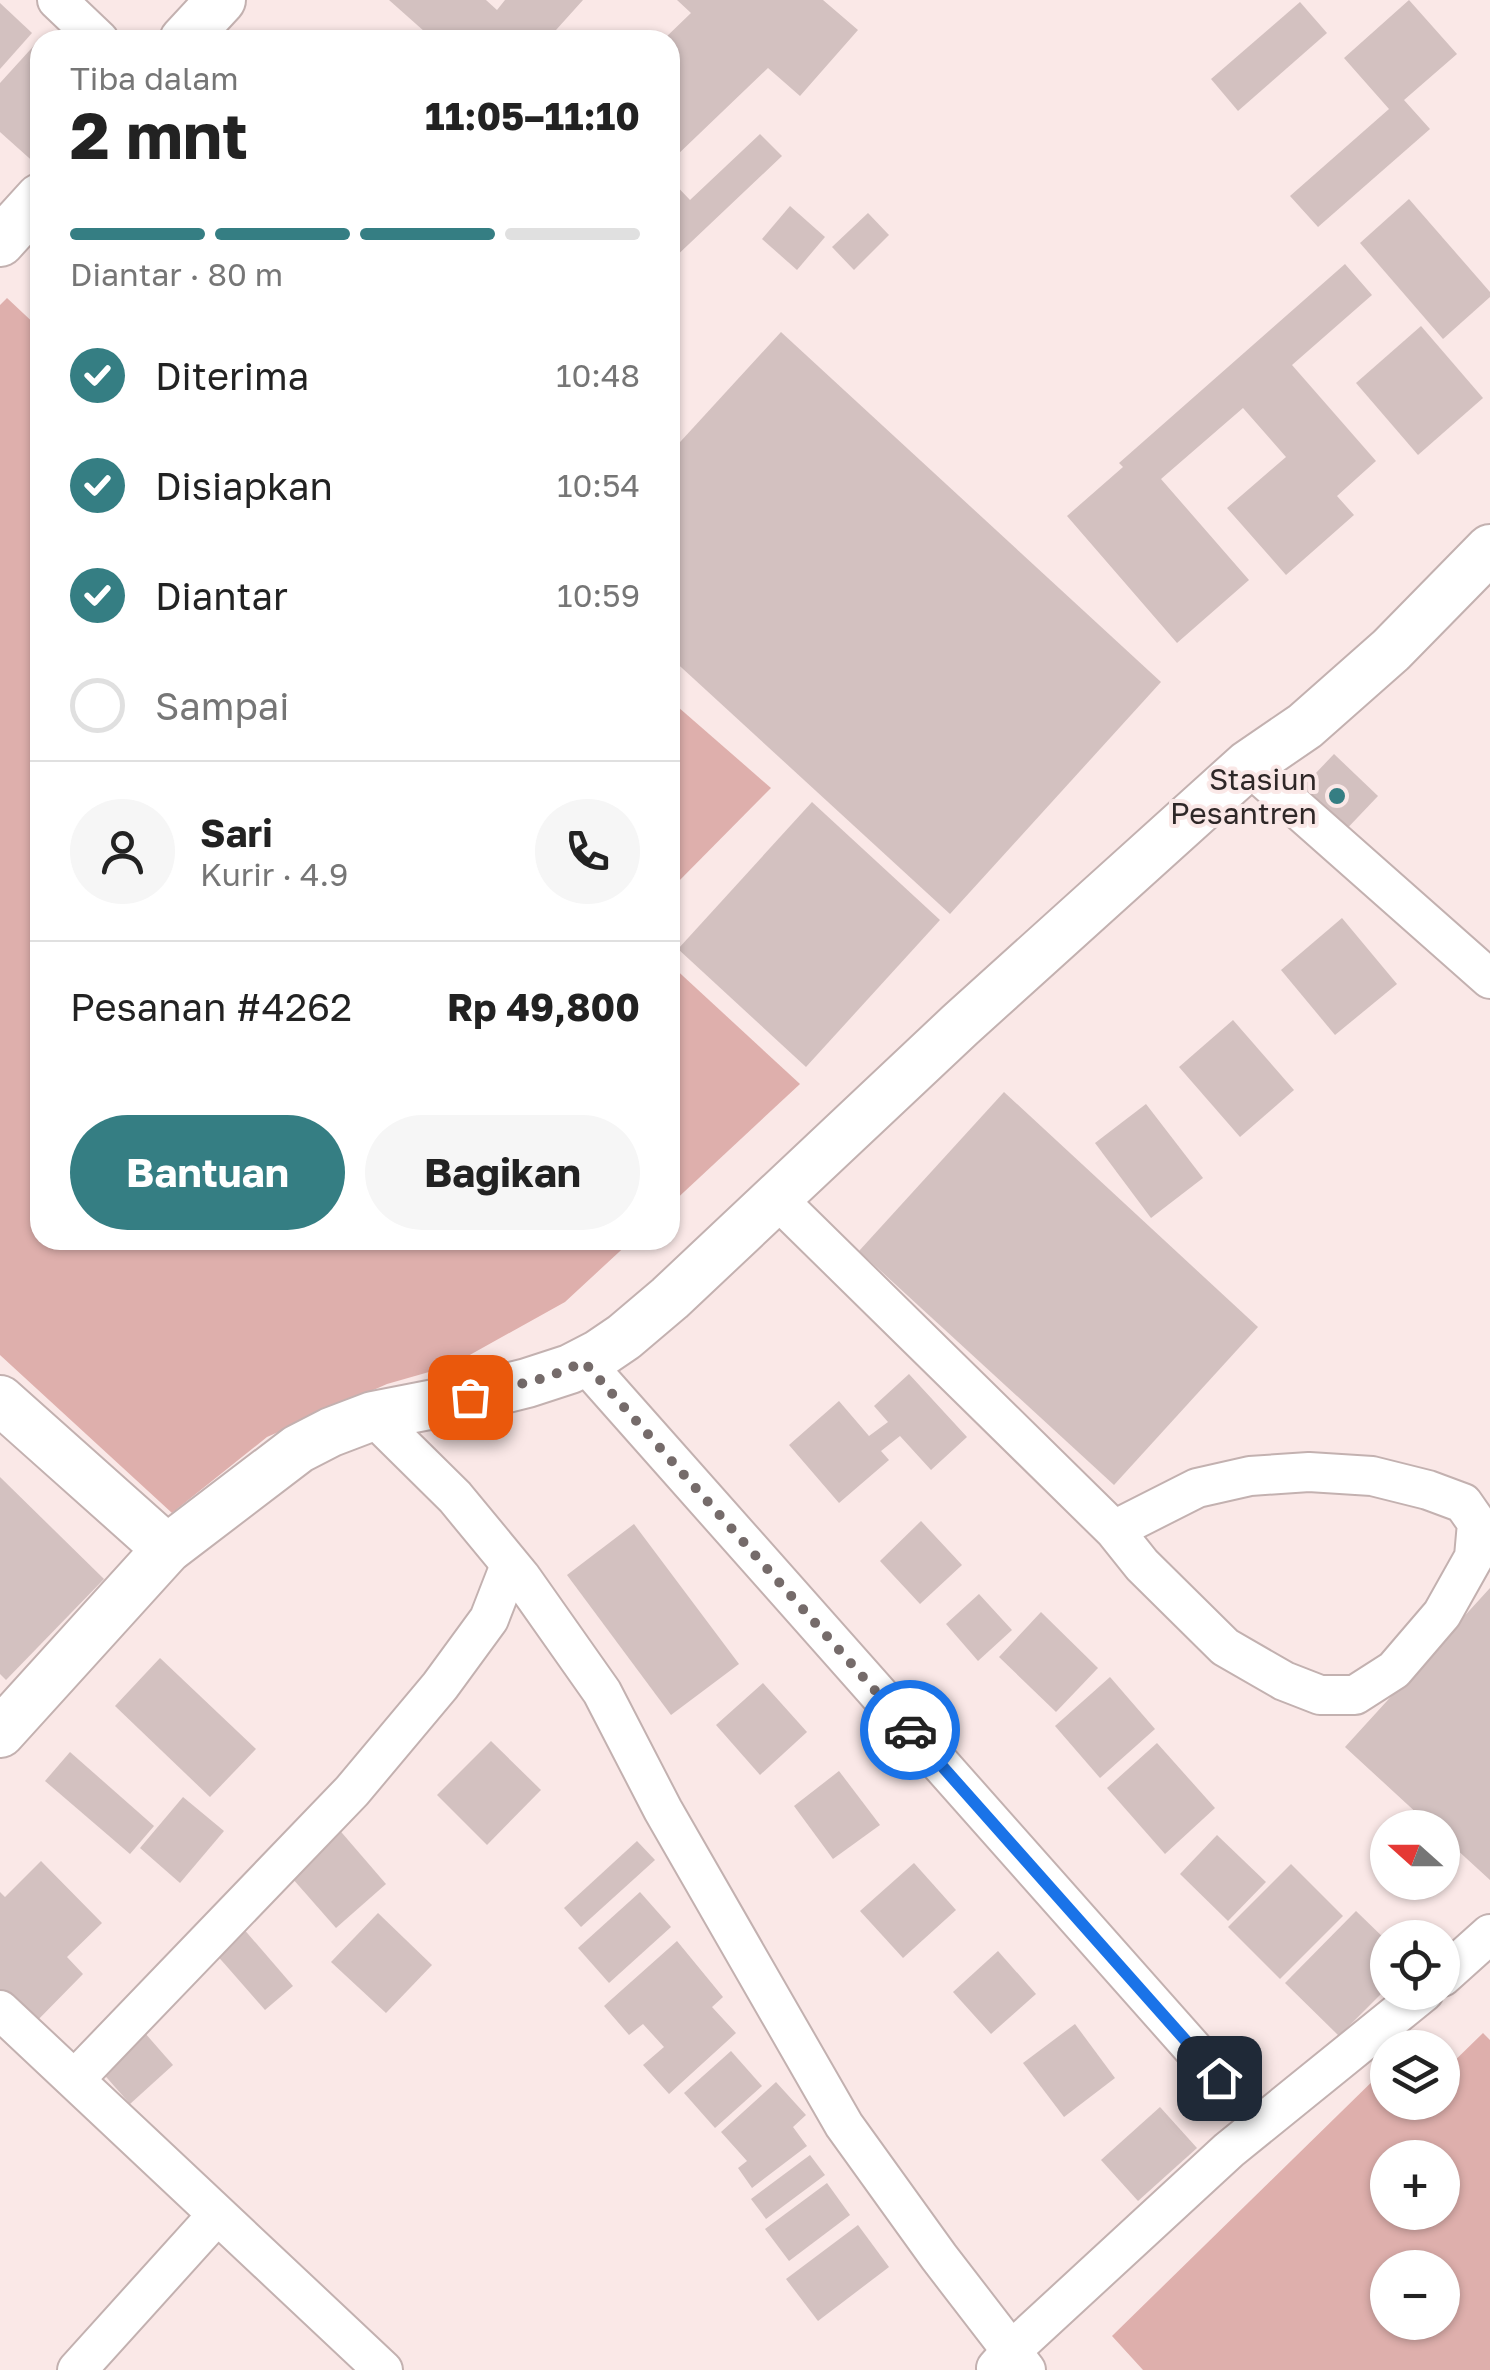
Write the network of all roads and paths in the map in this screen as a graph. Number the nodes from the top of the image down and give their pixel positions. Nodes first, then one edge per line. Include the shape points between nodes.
1 (58, 0) edge
2 (221, 0) edge
3 (89, 30) edge
4 (193, 30) edge
5 (30, 209) edge
6 (0, 242) edge
7 (1490, 549) edge
8 (1248, 765) junction
9 (1490, 980) edge
10 (776, 1198) junction
11 (584, 1362) junction
12 (0, 1400) edge
13 (372, 1416) junction
14 (1114, 1530) junction
15 (167, 1549) junction
16 (510, 1565) junction
17 (0, 1733) edge
18 (1490, 1934) edge
19 (1460, 1961) edge
20 (0, 2010) edge
21 (1402, 2010) edge
22 (75, 2078) junction
23 (1219, 2078) dead end
24 (217, 2216) junction
25 (1011, 2364) edge
26 (77, 2370) edge
27 (383, 2370) edge

1 - 3 street
2 - 4 main road
5 - 6 main road
7 - 8 main road via 1392,650 1305,726
8 - 9 street
8 - 10 main road
10 - 11 main road via 624,1337
10 - 14 street
11 - 13 main road via 528,1383
11 - 23 street
12 - 15 main road
13 - 15 main road via 298,1449
13 - 16 street via 455,1497
14 - 14 street via 1225,1647 1284,1680 1338,1695 1355,1694 1394,1670 1442,1614 1474,1557 1476,1523 1463,1503 1428,1490 1372,1476 1309,1472 1197,1488
15 - 17 main road
16 - 22 street via 489,1618 352,1791
16 - 25 street via 602,1692 844,2125
18 - 19 street
20 - 22 street
21 - 25 street via 1229,2150
22 - 24 street
24 - 26 street
24 - 27 street

